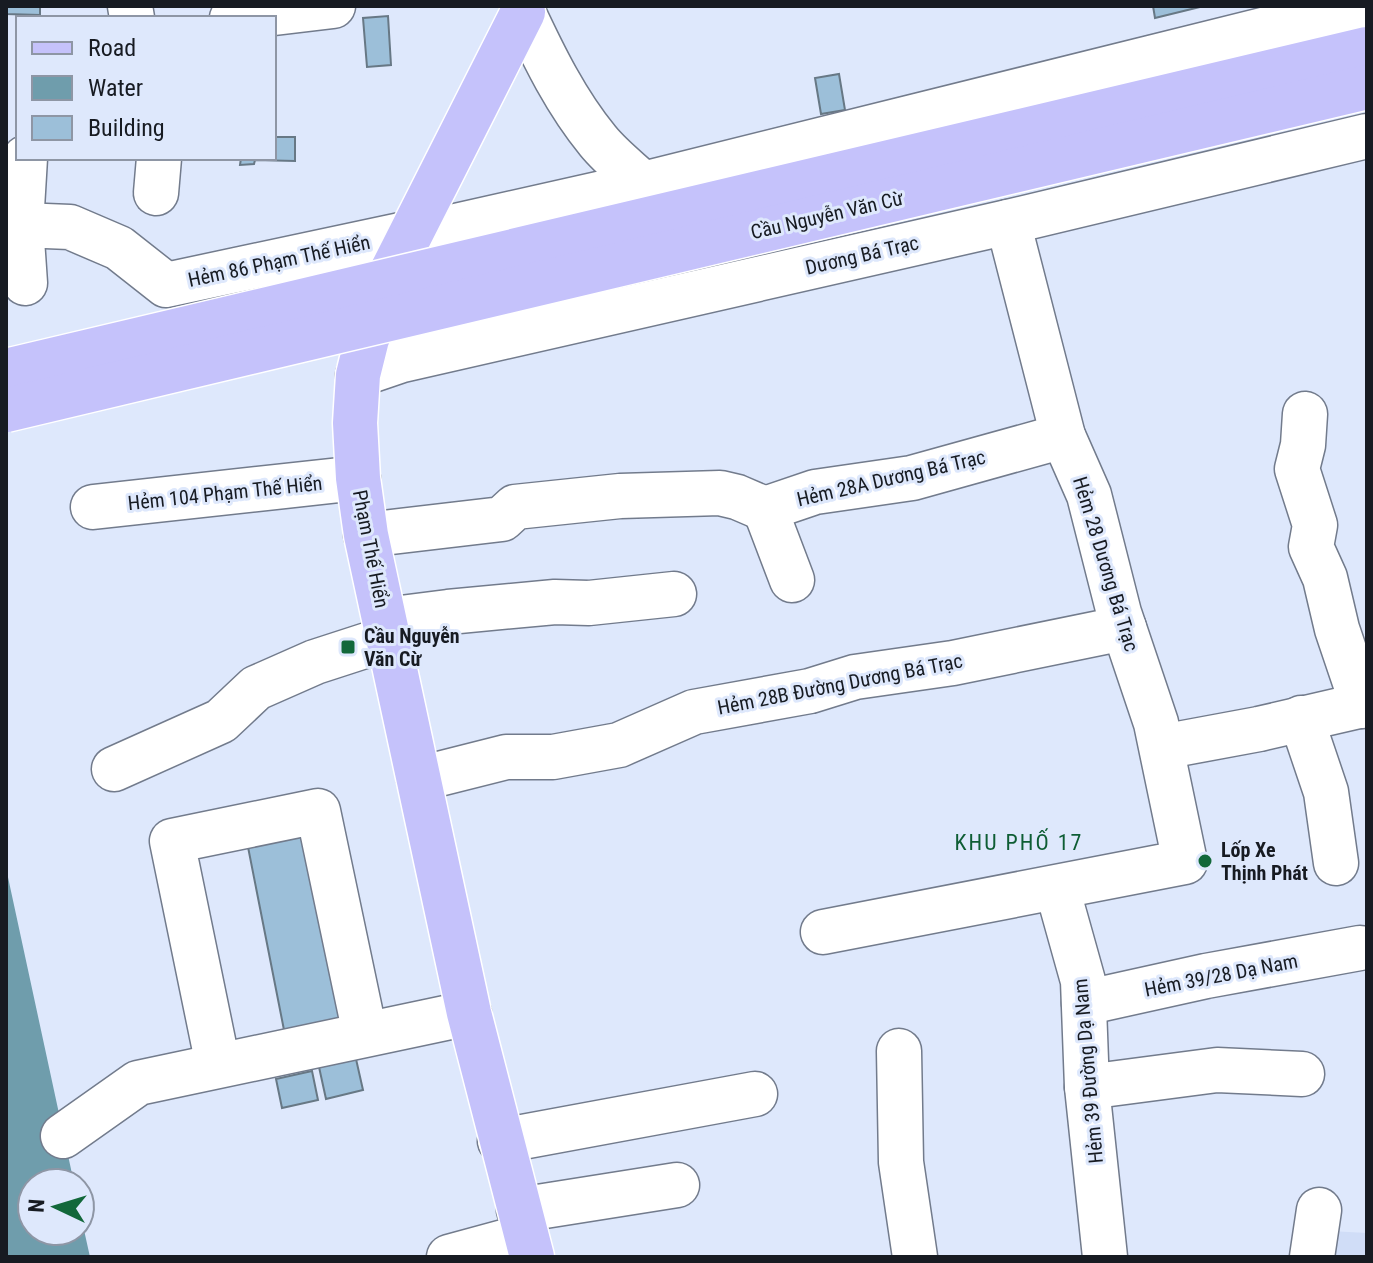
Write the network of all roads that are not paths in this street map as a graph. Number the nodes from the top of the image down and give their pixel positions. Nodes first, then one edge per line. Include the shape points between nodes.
1 (313, 7) edge
2 (1367, 7) edge
3 (522, 9) edge
4 (1321, 10) edge
5 (247, 16) edge
6 (1367, 49) edge
7 (1367, 87) edge
8 (1366, 145) edge
9 (25, 160) edge
10 (660, 180) junction
11 (1008, 222) junction
12 (21, 225) junction
13 (410, 233) junction
14 (25, 283) dead end
15 (700, 292) junction
16 (6, 371) edge
17 (358, 375) junction
18 (6, 410) edge
19 (1305, 414) dead end
20 (1063, 436) junction
21 (358, 478) junction
22 (93, 507) dead end
23 (765, 509) junction
24 (366, 535) junction
25 (792, 580) dead end
26 (674, 594) dead end
27 (1124, 628) junction
28 (387, 629) junction
29 (1365, 705) edge
30 (1301, 718) junction
31 (1162, 747) junction
32 (114, 769) dead end
33 (419, 779) junction
34 (1336, 863) dead end
35 (1057, 888) junction
36 (823, 932) dead end
37 (1360, 948) dead end
38 (1084, 1003) junction
39 (469, 1013) junction
40 (365, 1034) junction
41 (899, 1051) dead end
42 (218, 1065) junction
43 (1302, 1074) dead end
44 (1087, 1087) junction
45 (755, 1094) dead end
46 (63, 1136) dead end
47 (500, 1141) junction
48 (677, 1185) dead end
49 (1319, 1210) dead end
50 (526, 1235) edge
51 (449, 1257) edge
52 (915, 1257) edge
53 (1105, 1257) edge
54 (1312, 1257) edge

1 - 5 street
2 - 4 street
3 - 10 street via 546,63 599,142
3 - 13 main road, Phạm Thế Hiển
4 - 10 street
6 - 16 main road, Cầu Nguyễn Văn Cừ, bridge
7 - 18 main road, Cầu Nguyễn Văn Cừ, bridge
8 - 11 street, Dương Bá Trạc
9 - 12 street
10 - 13 street
10 - 15 street via 665,194 661,235 668,259
11 - 15 street, Dương Bá Trạc
11 - 20 street, Hẻm 28 Dương Bá Trạc
12 - 13 street, Hẻm 86 Phạm Thế Hiển via 70,227 119,248 166,285
12 - 14 street
13 - 17 main road, Phạm Thế Hiển via 379,305
15 - 17 street, Dương Bá Trạc via 402,360
17 - 21 main road, Phạm Thế Hiển
19 - 29 street via 1297,469 1315,525 1311,547
20 - 23 street, Hẻm 28A Dương Bá Trạc via 912,478 815,492
20 - 27 street, Hẻm 28 Dương Bá Trạc via 1089,495
21 - 22 street, Hẻm 104 Phạm Thế Hiển
21 - 24 main road, Phạm Thế Hiển
23 - 24 street via 720,493 620,496 515,507 502,519
23 - 25 street
24 - 28 main road, Phạm Thế Hiển
26 - 28 street via 448,612
27 - 31 street, Hẻm 28 Dương Bá Trạc
27 - 33 street, Hẻm 28B Đường Dương Bá Trạc via 694,712 619,745 553,757 506,757
28 - 32 street via 256,688 221,721
28 - 33 main road, Phạm Thế Hiển
29 - 30 street
30 - 31 street
30 - 34 street via 1326,792
31 - 35 street, Hẻm 28 Dương Bá Trạc via 1185,862
33 - 39 main road, Phạm Thế Hiển
35 - 36 street
35 - 38 street, Hẻm 39 Đường Dạ Nam via 1083,981
37 - 38 street, Hẻm 39/28 Dạ Nam
38 - 44 street, Hẻm 39 Đường Dạ Nam
39 - 40 street
39 - 47 main road, Phạm Thế Hiển
40 - 42 street
40 - 42 street via 318,811 172,841
41 - 52 street via 901,1162
42 - 46 street via 138,1083
43 - 44 street via 1217,1070
44 - 53 street, Hẻm 39 Đường Dạ Nam
45 - 47 street
47 - 50 main road, Phạm Thế Hiển
48 - 50 street
49 - 54 street
50 - 51 street

